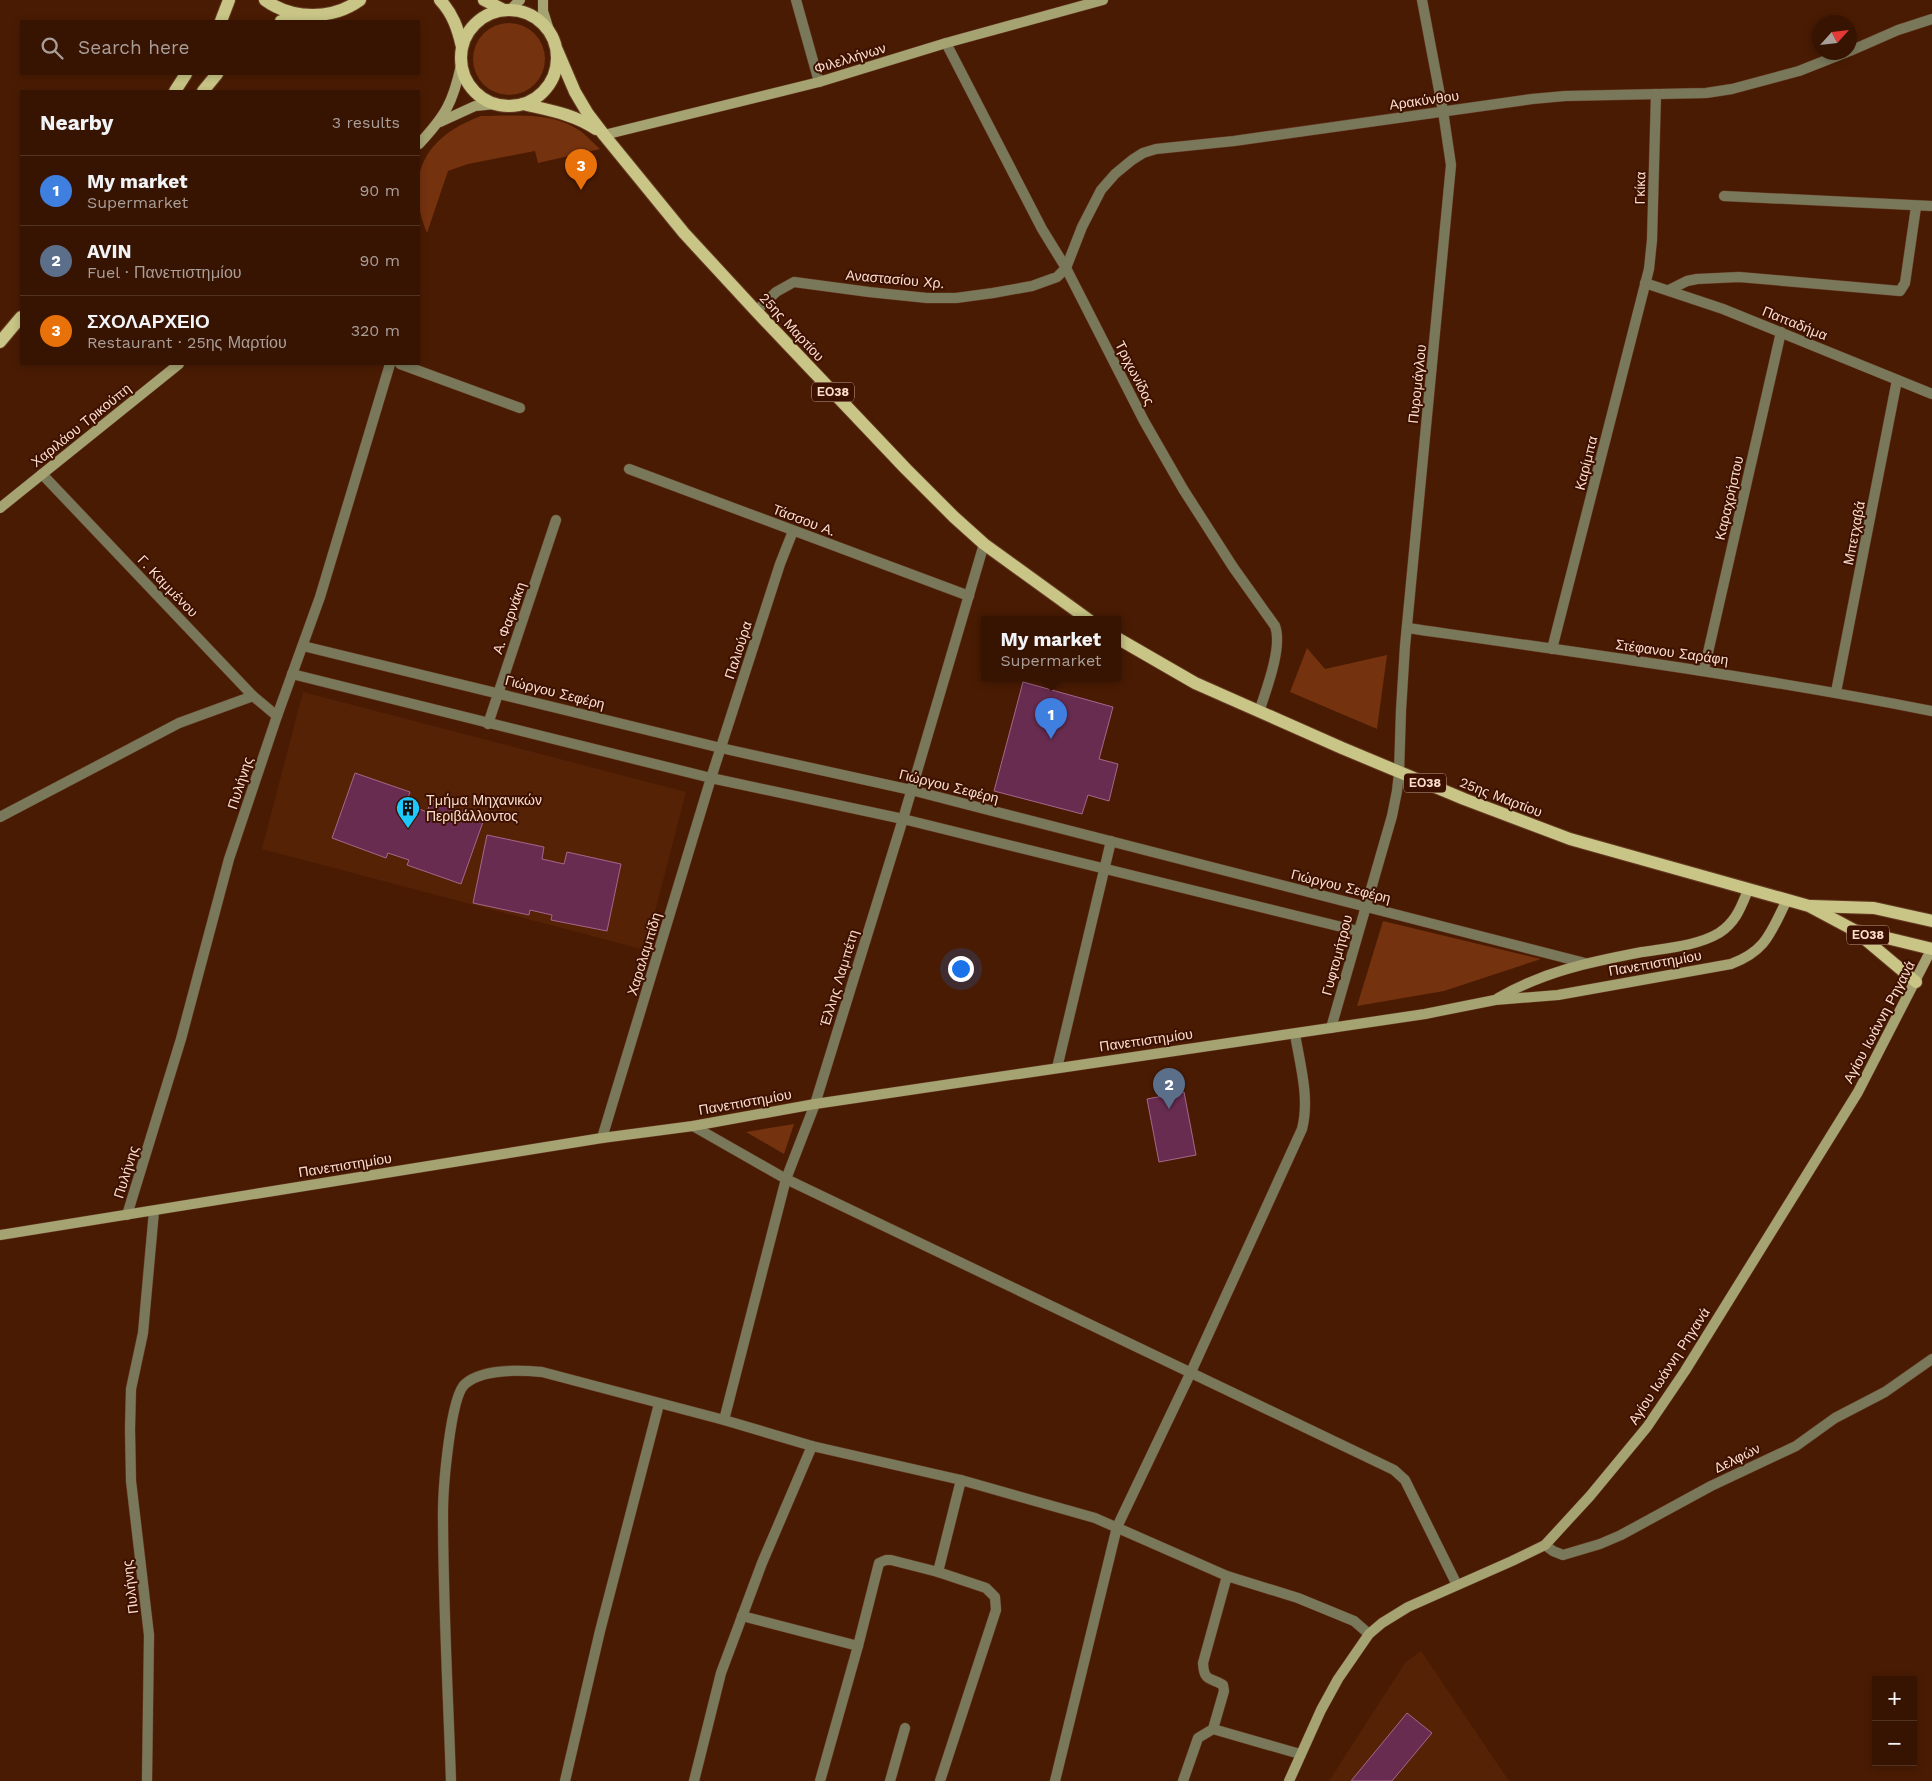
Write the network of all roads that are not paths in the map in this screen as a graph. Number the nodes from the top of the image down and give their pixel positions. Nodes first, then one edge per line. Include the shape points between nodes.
1 (229, 0) edge
2 (265, 0) edge
3 (360, 0) edge
4 (440, 0) edge
5 (542, 0) edge
6 (796, 0) edge
7 (1103, 0) edge
8 (1422, 0) edge
9 (488, 1) edge
10 (511, 6) edge
11 (308, 16) junction
12 (1932, 19) edge
13 (221, 20) edge
14 (286, 20) edge
15 (548, 30) junction
16 (946, 43) junction
17 (462, 47) junction
18 (1857, 48) edge
19 (557, 50) junction
20 (1826, 60) edge
21 (461, 65) junction
22 (185, 75) edge
23 (216, 75) edge
24 (820, 82) junction
25 (175, 90) edge
26 (204, 90) edge
27 (1656, 94) junction
28 (496, 104) junction
29 (523, 104) junction
30 (1443, 111) junction
31 (439, 122) junction
32 (604, 135) junction
33 (420, 143) edge
34 (1724, 196) dead end
35 (1916, 206) junction
36 (1932, 206) edge
37 (1066, 268) junction
38 (1645, 283) junction
39 (1669, 290) junction
40 (756, 311) junction
41 (20, 318) edge
42 (1782, 332) junction
43 (0, 342) edge
44 (179, 365) edge
45 (390, 365) edge
46 (403, 365) edge
47 (1897, 380) junction
48 (1932, 394) edge
49 (520, 408) dead end
50 (630, 469) dead end
51 (42, 474) junction
52 (0, 508) edge
53 (556, 520) dead end
54 (794, 530) junction
55 (984, 544) junction
56 (969, 596) junction
57 (1083, 616) edge
58 (1407, 628) junction
59 (1121, 640) edge
60 (303, 646) junction
61 (1552, 649) junction
62 (1704, 670) junction
63 (292, 674) junction
64 (498, 692) junction
65 (1836, 692) junction
66 (253, 696) junction
67 (1932, 711) edge
68 (1259, 712) junction
69 (277, 716) junction
70 (488, 724) junction
71 (721, 748) junction
72 (1399, 773) junction
73 (712, 778) junction
74 (911, 790) junction
75 (0, 817) edge
76 (903, 819) junction
77 (1112, 841) junction
78 (1105, 868) junction
79 (1748, 890) junction
80 (1787, 900) junction
81 (1365, 906) junction
82 (1809, 906) junction
83 (1932, 921) edge
84 (1854, 930) junction
85 (1358, 931) junction
86 (1932, 949) edge
87 (1585, 963) junction
88 (1916, 982) junction
89 (1495, 1000) junction
90 (1331, 1028) junction
91 (1295, 1034) junction
92 (1057, 1068) junction
93 (815, 1104) junction
94 (694, 1126) junction
95 (602, 1138) junction
96 (786, 1178) junction
97 (154, 1212) junction
98 (127, 1215) junction
99 (0, 1235) edge
100 (1932, 1359) edge
101 (1191, 1372) junction
102 (659, 1404) junction
103 (724, 1420) junction
104 (812, 1446) junction
105 (961, 1480) junction
106 (1118, 1527) junction
107 (1545, 1544) junction
108 (938, 1572) junction
109 (1227, 1576) junction
110 (1457, 1585) junction
111 (742, 1616) junction
112 (1369, 1634) junction
113 (858, 1646) junction
114 (905, 1728) dead end
115 (1213, 1729) junction
116 (1300, 1754) junction
117 (147, 1781) edge
118 (451, 1781) edge
119 (565, 1781) edge
120 (694, 1781) edge
121 (820, 1781) edge
122 (890, 1781) edge
123 (940, 1781) edge
124 (1055, 1781) edge
125 (1183, 1781) edge
126 (1289, 1781) edge

1 - 13 main road
2 - 11 main road via 282,9
3 - 11 main road via 332,13
4 - 17 main road via 455,22
5 - 15 street
6 - 24 street
7 - 16 street, Φιλελλήνων
8 - 30 street, Πυρομάγλου
9 - 10 main road, ΕΟ38
10 - 15 main road, ΕΟ38 via 532,15
10 - 17 main road via 492,12 473,26
11 - 14 main road
12 - 18 street, Αρακύνθου
15 - 19 main road, ΕΟ38
16 - 24 street, Φιλελλήνων
16 - 37 street, Τριχωνίδος via 1042,229
17 - 21 main road
19 - 29 main road, ΕΟ38 via 554,77 536,98
19 - 32 main road, 25ης Μαρτίου / ΕΟ38 via 575,92
20 - 27 street, Αρακύνθου via 1732,88 1706,93
21 - 28 main road via 473,89
21 - 31 street via 453,98
22 - 25 main road
23 - 26 main road
24 - 32 street, Φιλελλήνων
27 - 30 street, Αρακύνθου via 1548,98
27 - 38 street, Γκίκα via 1652,240
28 - 29 main road, ΕΟ38
28 - 31 street via 475,106
29 - 32 main road, 25ης Μαρτίου / ΕΟ38 via 586,122
30 - 37 street, Αρακύνθου via 1234,141 1168,146 1143,153 1115,174 1101,190
30 - 58 street, Πυρομάγλου via 1451,165 1450,183
31 - 33 street
32 - 40 main road, 25ης Μαρτίου / ΕΟ38 via 684,233
34 - 35 street
35 - 36 street
35 - 39 street via 1905,283 1900,291 1739,277 1697,279
37 - 40 street, Αναστασίου Χρ. via 1057,277 1032,286 956,298 927,298 794,282 776,292
37 - 68 street, Τριχωνίδος via 1144,421 1183,489 1278,632
38 - 39 street, Παπαδήμα
38 - 61 street, Καρίμπα
39 - 42 street, Παπαδήμα
40 - 55 main road, 25ης Μαρτίου / ΕΟ38 via 906,469
41 - 43 main road
42 - 47 street, Παπαδήμα
42 - 62 street, Καραχρήστου
44 - 51 street, Χαριλάου Τρικούπη
45 - 60 street, Πυλήνης
46 - 49 street
47 - 48 street, Παπαδήμα
47 - 65 street, Μπετχαβά
50 - 54 street, Τάσσου Α.
51 - 52 street, Χαριλάου Τρικούπη
51 - 66 street, Γ. Καμμένου
53 - 64 street, Α. Φαρνάκη
54 - 56 street, Τάσσου Α.
54 - 71 street, Παλιούρα
55 - 56 street, Έλλης Λαμπέτη
55 - 57 main road, 25ης Μαρτίου / ΕΟ38
56 - 74 street, Έλλης Λαμπέτη
58 - 61 street, Στέφανου Σαράφη
58 - 72 street, Πυρομάγλου
59 - 68 main road, 25ης Μαρτίου / ΕΟ38 via 1196,683
60 - 63 street, Πυλήνης
60 - 64 street, Γιώργου Σεφέρη
61 - 62 street, Στέφανου Σαράφη
62 - 65 street, Στέφανου Σαράφη
63 - 69 street, Πυλήνης
63 - 70 street
64 - 70 street, Α. Φαρνάκη
64 - 71 street, Γιώργου Σεφέρη
65 - 67 street, Στέφανου Σαράφη
66 - 69 street, Γ. Καμμένου
66 - 75 street via 179,723
68 - 72 main road, 25ης Μαρτίου / ΕΟ38
69 - 98 street, Πυλήνης via 229,860 181,1039
70 - 73 street
71 - 73 street, Παλιούρα
71 - 74 street, Γιώργου Σεφέρη
72 - 79 main road, 25ης Μαρτίου / ΕΟ38 via 1570,839
72 - 81 street, Γυφτομήτρου via 1392,816
73 - 76 street
73 - 95 street, Χαραλαμπίδη
74 - 76 street, Έλλης Λαμπέτη
74 - 77 street, Γιώργου Σεφέρη
76 - 78 street
76 - 93 street, Έλλης Λαμπέτη
77 - 78 street
77 - 81 street, Γιώργου Σεφέρη
78 - 85 street
78 - 92 street
79 - 80 main road, 25ης Μαρτίου / ΕΟ38
79 - 87 street, Πανεπιστημίου via 1737,916 1729,925 1705,939
80 - 82 main road, 25ης Μαρτίου / ΕΟ38
80 - 89 street, Πανεπιστημίου via 1761,947 1753,955 1732,964 1558,995
81 - 85 street, Γυφτομήτρου
81 - 87 street, Γιώργου Σεφέρη
82 - 83 main road, ΕΟ38 via 1866,907
82 - 84 main road, ΕΟ38
84 - 86 main road, ΕΟ38
84 - 88 main road
85 - 90 street, Γυφτομήτρου
86 - 88 street, Αγίου Ιωάννη Ρηγανά
87 - 89 street, Πανεπιστημίου via 1519,986
88 - 107 street, Αγίου Ιωάννη Ρηγανά via 1848,1108 1666,1401 1570,1519
89 - 90 street, Πανεπιστημίου
90 - 91 street, Πανεπιστημίου
91 - 92 street, Πανεπιστημίου
91 - 101 street via 1306,1103 1302,1129
92 - 93 street, Πανεπιστημίου
93 - 94 street, Πανεπιστημίου
93 - 96 street, Έλλης Λαμπέτη
94 - 95 street, Πανεπιστημίου
94 - 96 street
95 - 97 street, Πανεπιστημίου
96 - 101 street
96 - 103 street, Έλλης Λαμπέτη
97 - 98 street, Πανεπιστημίου
97 - 117 street, Πυλήνης via 143,1333 131,1389 129,1437 149,1636
98 - 99 street, Πανεπιστημίου
100 - 107 street, Δελφών via 1885,1392 1835,1418 1796,1446 1718,1482 1621,1535 1563,1555
101 - 106 street
101 - 110 street via 1394,1470 1405,1480
102 - 103 street
102 - 118 street via 550,1374 523,1370 478,1376 461,1389 452,1421 443,1511
102 - 119 street
103 - 104 street
104 - 105 street
104 - 111 street
105 - 106 street
105 - 108 street
106 - 109 street
106 - 124 street
107 - 110 street, Αγίου Ιωάννη Ρηγανά
108 - 113 street via 891,1560 879,1564
108 - 123 street via 986,1588 992,1592 997,1604
109 - 112 street via 1314,1604 1354,1621
109 - 115 street via 1203,1663 1208,1679 1224,1688
110 - 112 street, Αγίου Ιωάννη Ρηγανά via 1382,1622
111 - 113 street
111 - 120 street via 721,1673
112 - 116 street, Αγίου Ιωάννη Ρηγανά via 1320,1710
113 - 121 street
114 - 122 street
115 - 116 street
115 - 125 street via 1198,1738
116 - 126 street, Αγίου Ιωάννη Ρηγανά

